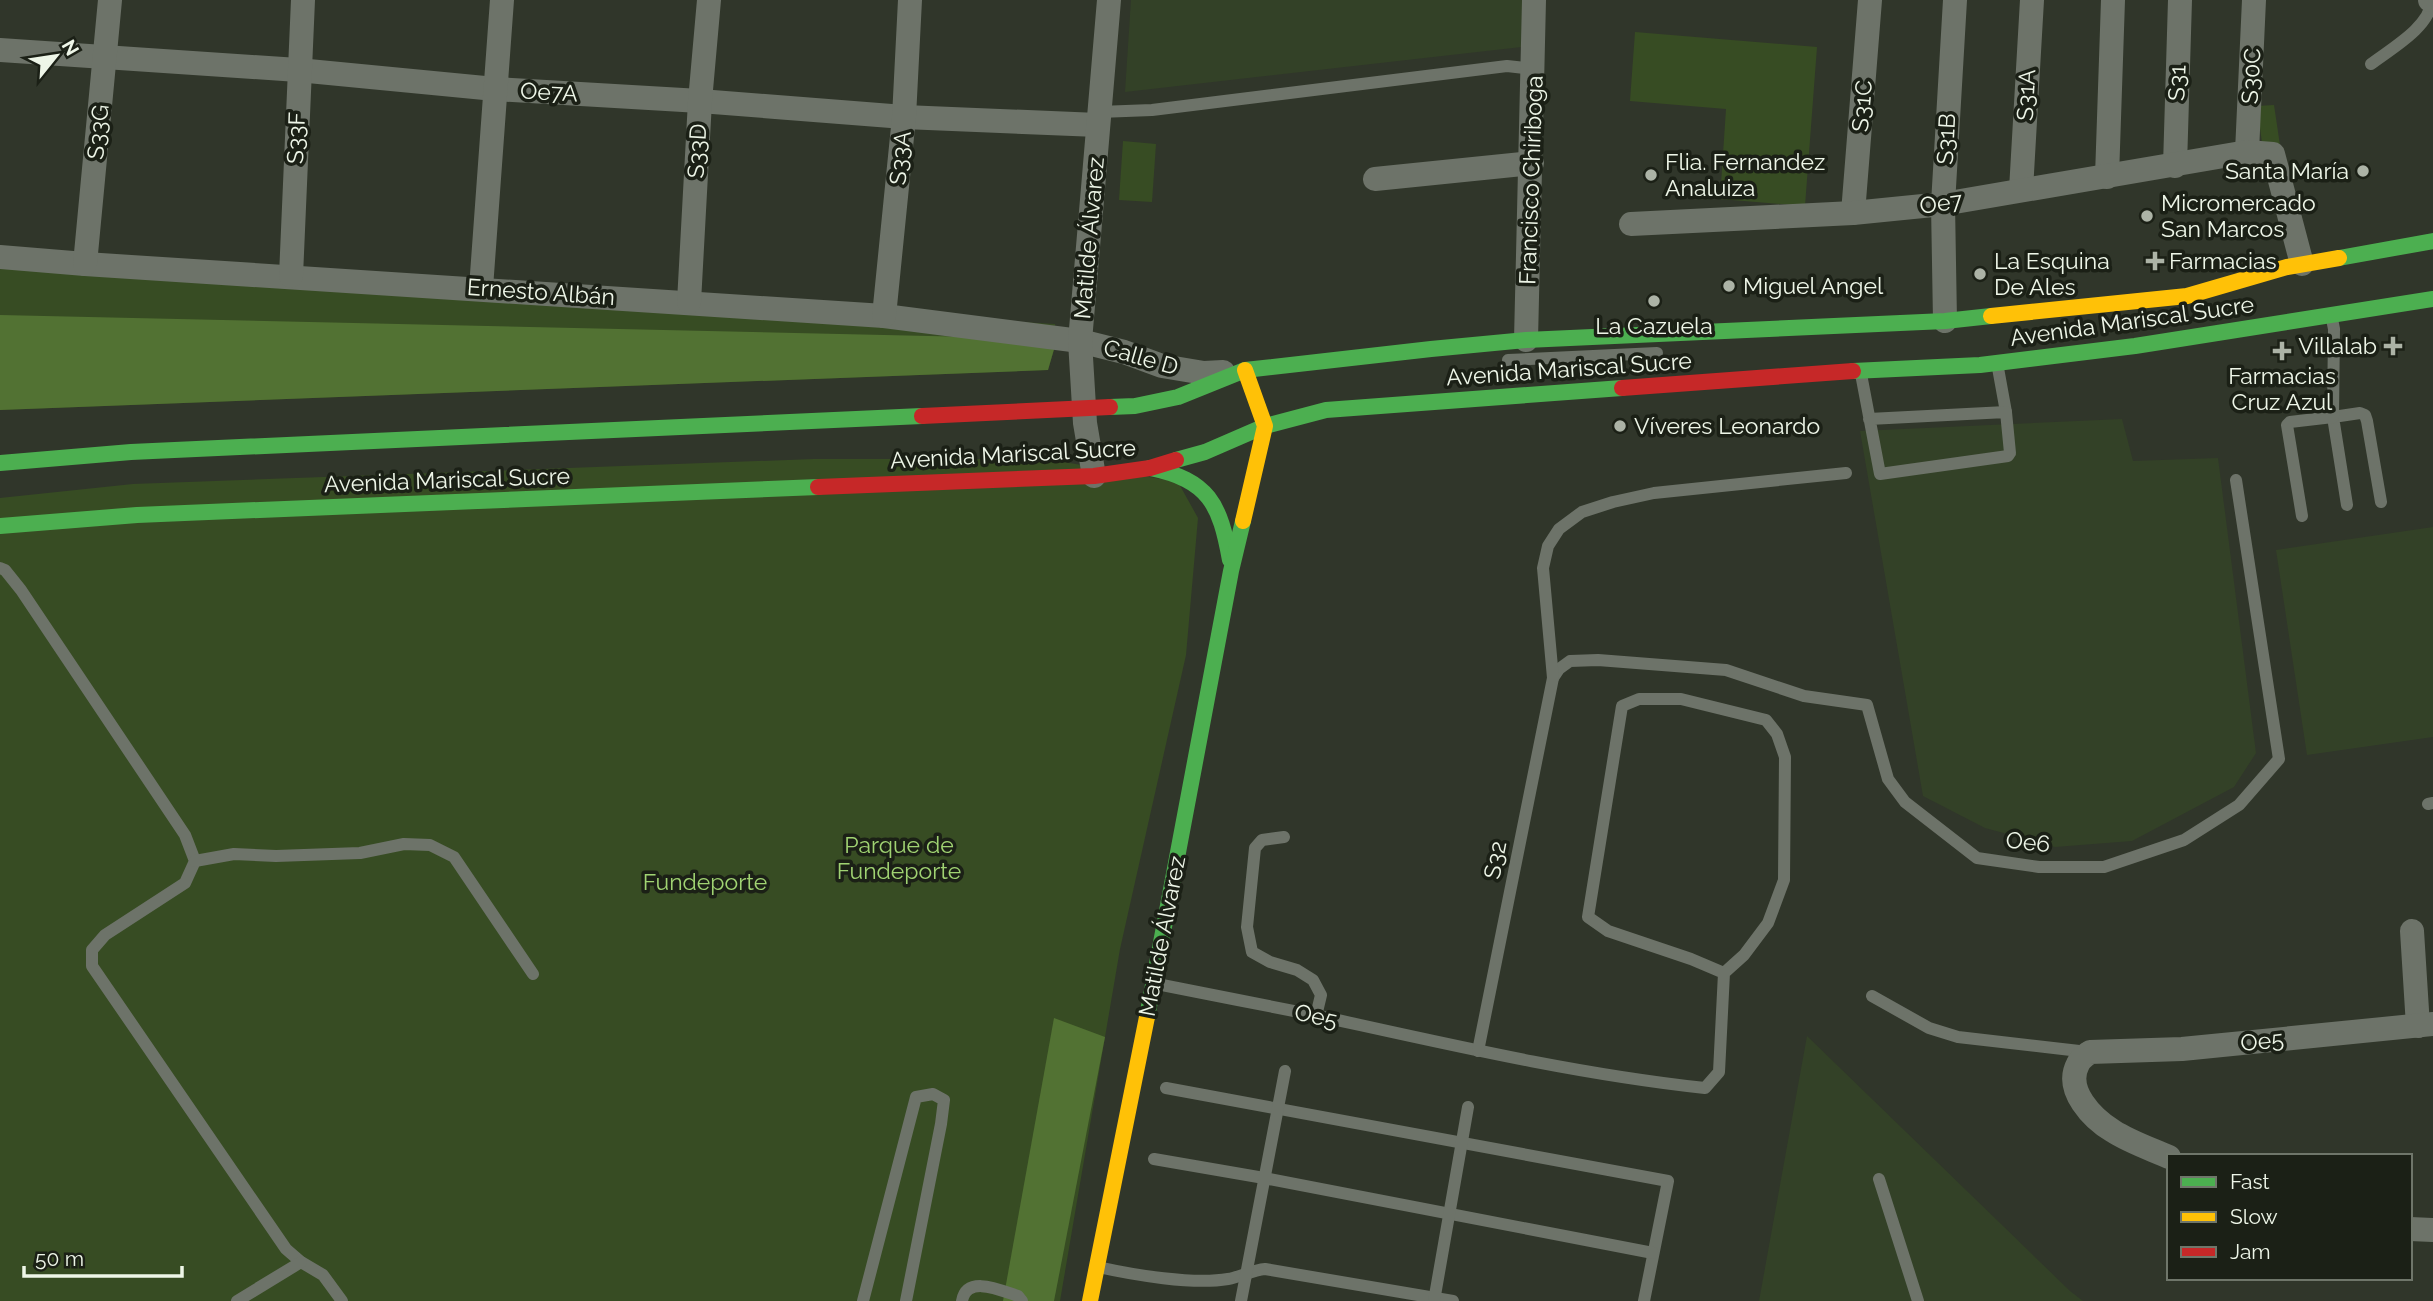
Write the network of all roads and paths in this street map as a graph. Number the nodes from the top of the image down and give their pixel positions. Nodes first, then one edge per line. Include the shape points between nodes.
1 (110, 0) edge
2 (303, 0) edge
3 (502, 0) edge
4 (709, 0) edge
5 (910, 0) edge
6 (1109, 0) edge
7 (1534, 0) edge
8 (1870, 0) edge
9 (1955, 0) edge
10 (2032, 0) edge
11 (2113, 0) edge
12 (2180, 0) edge
13 (2254, 0) edge
14 (2432, 4) edge
15 (0, 50) edge
16 (106, 56) junction
17 (2371, 64) dead end
18 (1534, 69) junction
19 (298, 71) junction
20 (495, 89) junction
21 (700, 101) junction
22 (904, 117) junction
23 (1098, 118) junction
24 (2247, 152) junction
25 (1532, 163) junction
26 (2175, 166) junction
27 (2107, 177) junction
28 (1375, 179) dead end
29 (2021, 190) junction
30 (1943, 204) junction
31 (1853, 213) junction
32 (1631, 224) dead end
33 (2433, 240) edge
34 (2433, 255) edge
35 (0, 257) edge
36 (85, 264) junction
37 (2302, 264) junction
38 (291, 276) junction
39 (481, 288) junction
40 (2433, 290) edge
41 (2192, 295) junction
42 (2433, 299) edge
43 (689, 302) junction
44 (2325, 309) junction
45 (2145, 313) dead end
46 (884, 316) junction
47 (1945, 321) junction
48 (1080, 341) junction
49 (1527, 350) junction
50 (1667, 353) dead end
51 (1962, 353) dead end
52 (1490, 361) dead end
53 (1997, 363) junction
54 (1414, 364) dead end
55 (1861, 370) junction
56 (1303, 377) dead end
57 (1249, 381) junction
58 (1506, 383) dead end
59 (2006, 412) junction
60 (1261, 417) junction
61 (2333, 417) junction
62 (1869, 419) junction
63 (1085, 420) junction
64 (1146, 462) junction
65 (0, 463) edge
66 (911, 470) dead end
67 (1093, 470) junction
68 (1846, 473) dead end
69 (2236, 480) dead end
70 (2381, 502) dead end
71 (2347, 505) dead end
72 (2302, 516) dead end
73 (0, 526) edge
74 (0, 568) edge
75 (1231, 571) junction
76 (1553, 678) junction
77 (1284, 837) dead end
78 (195, 861) junction
79 (2412, 931) dead end
80 (1724, 973) junction
81 (533, 975) dead end
82 (1154, 984) junction
83 (1872, 996) dead end
84 (1316, 1016) junction
85 (2426, 1025) edge
86 (1478, 1051) junction
87 (2090, 1052) junction
88 (1285, 1071) dead end
89 (1166, 1088) dead end
90 (1468, 1107) dead end
91 (1278, 1108) junction
92 (1461, 1144) junction
93 (2167, 1156) edge
94 (1154, 1160) dead end
95 (1264, 1178) junction
96 (1879, 1179) dead end
97 (1449, 1215) junction
98 (2412, 1229) edge
99 (2433, 1230) edge
100 (1653, 1253) junction
101 (301, 1262) junction
102 (1097, 1267) junction
103 (1244, 1274) junction
104 (1434, 1299) edge
105 (237, 1301) edge
106 (342, 1301) edge
107 (863, 1301) edge
108 (906, 1301) edge
109 (962, 1301) edge
110 (1022, 1301) edge
111 (1090, 1301) edge
112 (1241, 1301) edge
113 (1453, 1301) edge
114 (1644, 1301) edge
115 (1918, 1301) edge

1 - 16 street, S33G
2 - 19 street, S33F
3 - 20 street
4 - 21 street, S33D
5 - 22 street, S33A
6 - 23 street, Matilde Álvarez
7 - 18 street, Francisco Chiriboga
8 - 31 street, S31C
9 - 30 street, S31B
10 - 29 street, S31A
11 - 27 street
12 - 26 street, S31
13 - 24 street, S30C
14 - 17 lane via 2424,23
15 - 16 street, Oe7A
16 - 19 street, Oe7A
16 - 36 street, S33G
18 - 23 lane via 1507,66
18 - 25 street, Francisco Chiriboga
19 - 20 street, Oe7A
19 - 38 street, S33F
20 - 21 street, Oe7A
20 - 39 street
21 - 22 street, Oe7A
21 - 43 street, S33D
22 - 23 street, Oe7A
22 - 46 street, S33A
23 - 48 street, Matilde Álvarez
24 - 26 street, Oe7
24 - 37 street via 2273,154
25 - 28 street
25 - 49 street, Francisco Chiriboga
26 - 27 street, Oe7
27 - 29 street, Oe7
29 - 30 street, Oe7
30 - 31 street, Oe7
30 - 47 street, S31B
31 - 32 street, Oe7
33 - 37 main road, Avenida Mariscal Sucre
34 - 41 main road
35 - 36 street, Ernesto Albán
36 - 38 street, Ernesto Albán
37 - 41 main road, Avenida Mariscal Sucre
38 - 39 street, Ernesto Albán
39 - 43 street, Ernesto Albán
40 - 44 lane
41 - 45 lane
41 - 47 main road, Avenida Mariscal Sucre
42 - 44 main road, Avenida Mariscal Sucre
43 - 46 street, Ernesto Albán
44 - 53 main road, Avenida Mariscal Sucre via 2136,346
44 - 61 lane via 2334,329
46 - 48 street, Ernesto Albán
47 - 49 main road, Avenida Mariscal Sucre
48 - 57 street, Calle D via 1162,366
48 - 63 street, Matilde Álvarez
49 - 50 lane
49 - 52 lane
49 - 57 main road, Avenida Mariscal Sucre via 1431,349
51 - 58 lane
53 - 55 main road, Avenida Mariscal Sucre
53 - 59 lane
54 - 56 lane
55 - 60 main road, Avenida Mariscal Sucre
55 - 62 lane
57 - 60 main road
57 - 63 main road, Avenida Mariscal Sucre
59 - 62 lane
59 - 62 lane via 2008,456 1880,474
60 - 64 main road, Avenida Mariscal Sucre via 1205,452
60 - 75 main road, Matilde Álvarez
61 - 70 lane via 2365,415
61 - 71 lane
61 - 72 lane via 2287,425
63 - 65 main road, Avenida Mariscal Sucre via 131,452
63 - 67 street, Matilde Álvarez
64 - 67 main road, Avenida Mariscal Sucre
64 - 75 main road, Matilde Álvarez via 1184,477 1211,499 1226,531
66 - 67 lane
67 - 73 main road, Avenida Mariscal Sucre via 163,514
68 - 76 lane, S32 via 1654,493 1581,512 1559,529 1543,568
69 - 76 lane, Oe6 via 2279,759 2239,805 2184,840 2104,867 2039,867 1977,858 1905,802 1888,779 1867,705 1804,696 1726,670 1598,660 1570,662
74 - 78 lane via 21,590 185,835
75 - 82 main road, Matilde Álvarez
76 - 86 lane, S32
77 - 84 lane via 1262,840 1255,848 1247,927 1252,952 1313,980 1321,995
78 - 81 lane via 234,854 360,853 404,844 430,845 454,857
78 - 101 lane via 185,883 105,935 92,950 92,966 286,1249
79 - 85 street
80 - 80 lane via 1768,923 1784,880 1785,757 1766,720 1681,699 1639,698 1622,706 1588,917 1608,931
80 - 86 lane, Oe5 via 1718,1072 1705,1088
82 - 84 lane, Oe5
82 - 102 main road, Matilde Álvarez
83 - 87 lane via 1929,1028 1958,1037
84 - 86 lane, Oe5
85 - 87 street, Oe5 via 2182,1049
87 - 93 street via 2078,1063 2075,1077 2089,1112 2114,1132
88 - 91 lane
89 - 91 lane
90 - 92 lane
91 - 92 lane
91 - 95 lane
92 - 97 lane
92 - 100 lane via 1668,1181
94 - 95 lane
95 - 97 lane
95 - 103 lane
96 - 115 lane
97 - 100 lane
97 - 104 lane
98 - 99 street
100 - 114 lane
101 - 105 lane
101 - 106 lane via 323,1275
102 - 103 lane via 1182,1279 1228,1279
102 - 111 main road, Matilde Álvarez
103 - 104 lane via 1265,1269
103 - 112 lane
104 - 113 lane
107 - 108 lane via 916,1097 933,1094 944,1100 942,1124
109 - 110 lane via 972,1287 984,1286

